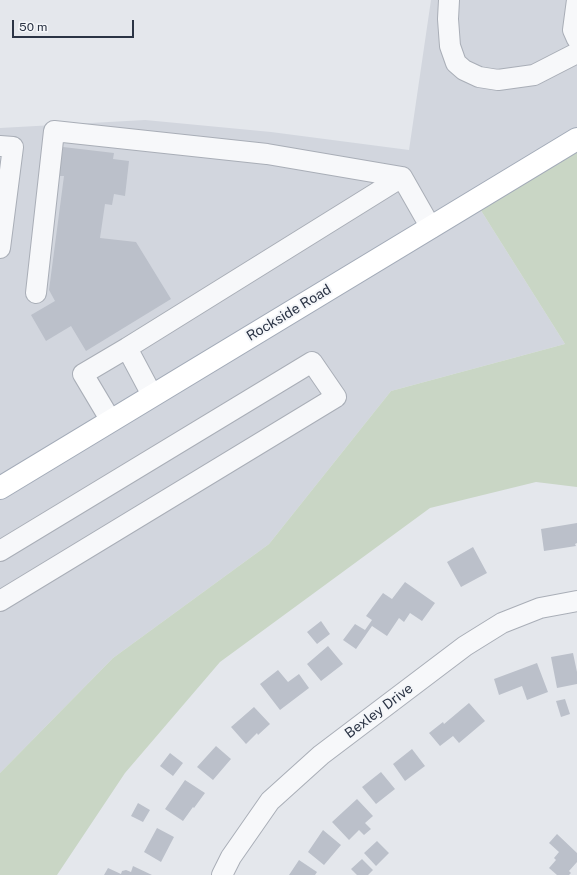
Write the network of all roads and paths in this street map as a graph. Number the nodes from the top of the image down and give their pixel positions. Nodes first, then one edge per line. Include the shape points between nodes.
1 (577, 0) edge
2 (448, 2) edge
3 (577, 40) edge
4 (577, 53) edge
5 (577, 139) edge
6 (0, 146) edge
7 (402, 177) junction
8 (3, 199) edge
9 (431, 228) junction
10 (0, 247) edge
11 (36, 293) dead end
12 (127, 348) junction
13 (152, 395) junction
14 (111, 420) junction
15 (1, 486) edge
16 (0, 551) edge
17 (0, 601) edge
18 (577, 601) edge
19 (222, 875) edge

1 - 3 street via 573,30
2 - 4 street via 450,46 456,63 479,78 498,80 534,75
5 - 9 main road, Rockside Road
6 - 8 street via 14,147
7 - 9 street
7 - 11 street via 267,154 54,130
7 - 12 street
8 - 10 street
9 - 13 main road, Rockside Road
12 - 13 street
12 - 14 street via 83,374
13 - 14 main road, Rockside Road
14 - 15 main road, Rockside Road
16 - 17 street via 312,362 336,397
18 - 19 street, Bexley Drive via 540,608 502,623 465,646 321,755 270,801

